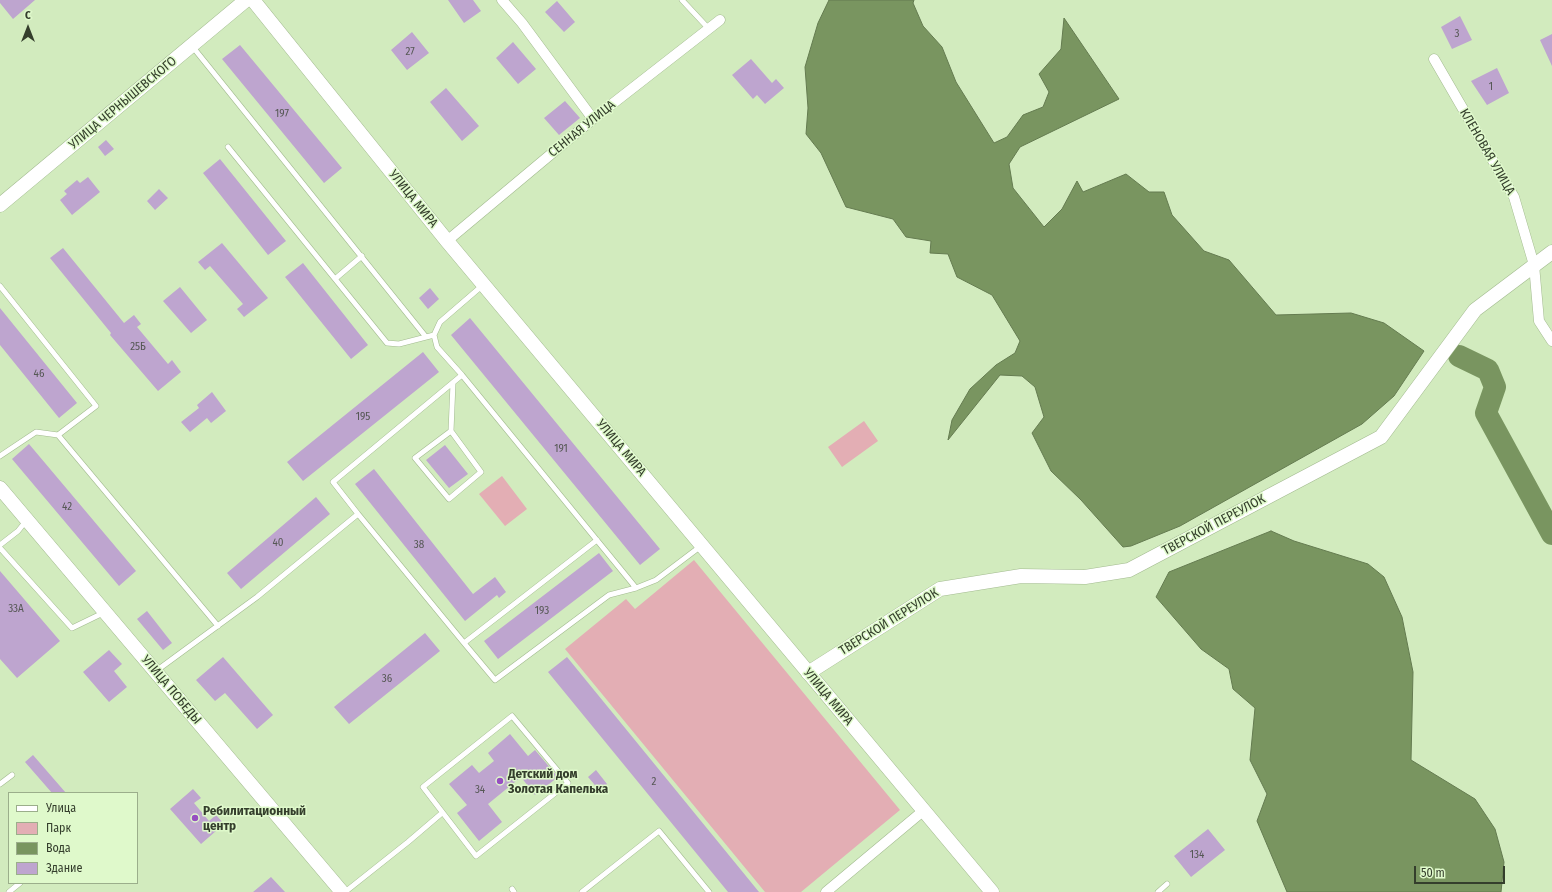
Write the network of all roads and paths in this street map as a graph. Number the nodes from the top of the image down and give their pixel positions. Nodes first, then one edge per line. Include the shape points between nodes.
1 (246, 0) edge
2 (253, 0) edge
3 (502, 0) edge
4 (682, 0) edge
5 (720, 20) dead end
6 (708, 29) junction
7 (192, 45) junction
8 (1434, 59) dead end
9 (593, 119) junction
10 (228, 148) dead end
11 (0, 205) edge
12 (447, 241) junction
13 (1552, 252) edge
14 (362, 256) junction
15 (1534, 265) junction
16 (335, 279) junction
17 (483, 284) junction
18 (0, 286) edge
19 (434, 335) junction
20 (426, 337) junction
21 (1552, 341) edge
22 (462, 375) junction
23 (453, 383) junction
24 (451, 430) junction
25 (58, 435) junction
26 (0, 456) edge
27 (0, 488) edge
28 (358, 514) junction
29 (27, 520) junction
30 (597, 540) junction
31 (702, 546) junction
32 (0, 547) edge
33 (636, 588) junction
34 (105, 612) junction
35 (218, 626) junction
36 (464, 643) junction
37 (156, 672) junction
38 (808, 673) junction
39 (12, 775) dead end
40 (0, 784) edge
41 (923, 811) junction
42 (442, 813) junction
43 (19, 884) edge
44 (1167, 884) dead end
45 (9, 892) edge
46 (343, 892) edge
47 (582, 892) edge
48 (709, 892) edge
49 (826, 892) edge
50 (992, 892) edge
51 (1158, 892) edge

1 - 7 street, УЛИЦА ЧЕРНЫШЕВСКОГО
2 - 12 street, УЛИЦА МИРА
3 - 9 street
4 - 6 lane
5 - 6 street, СЕННАЯ УЛИЦА
6 - 9 street, СЕННАЯ УЛИЦА
7 - 11 street, УЛИЦА ЧЕРНЫШЕВСКОГО
7 - 14 lane
8 - 15 street, КЛЕНОВАЯ УЛИЦА via 1514,198
9 - 12 street, СЕННАЯ УЛИЦА
10 - 16 lane
12 - 17 street, УЛИЦА МИРА
13 - 15 street, ТВЕРСКОЙ ПЕРЕУЛОК
14 - 16 lane
14 - 20 lane
15 - 21 street, КЛЕНОВАЯ УЛИЦА via 1539,320
15 - 38 street, ТВЕРСКОЙ ПЕРЕУЛОК via 1475,310 1381,437 1129,570 1085,577 1021,576 940,589
16 - 20 lane via 387,344 399,344
17 - 19 lane via 440,322
17 - 31 street, УЛИЦА МИРА
18 - 25 lane via 96,406
19 - 20 lane
19 - 22 lane via 437,347
22 - 23 lane
22 - 30 lane
23 - 24 lane
23 - 28 lane via 333,482
24 - 24 lane via 481,472 449,499 415,458
25 - 26 lane via 36,432
25 - 35 lane
27 - 29 street, УЛИЦА ПОБЕДЫ
28 - 35 lane
28 - 36 lane
29 - 32 lane
29 - 34 street, УЛИЦА ПОБЕДЫ
30 - 33 lane
30 - 36 lane
31 - 33 lane via 656,580
31 - 38 street, УЛИЦА МИРА
32 - 34 lane via 72,628
33 - 36 lane via 609,595 495,680
34 - 37 street, УЛИЦА ПОБЕДЫ
35 - 37 lane
37 - 46 street, УЛИЦА ПОБЕДЫ
38 - 41 street, УЛИЦА МИРА
39 - 40 lane
41 - 49 street
41 - 50 street, УЛИЦА МИРА
42 - 42 lane via 423,787 512,716 568,783 476,856
42 - 46 lane
43 - 45 lane
44 - 51 lane
47 - 48 lane via 659,831

